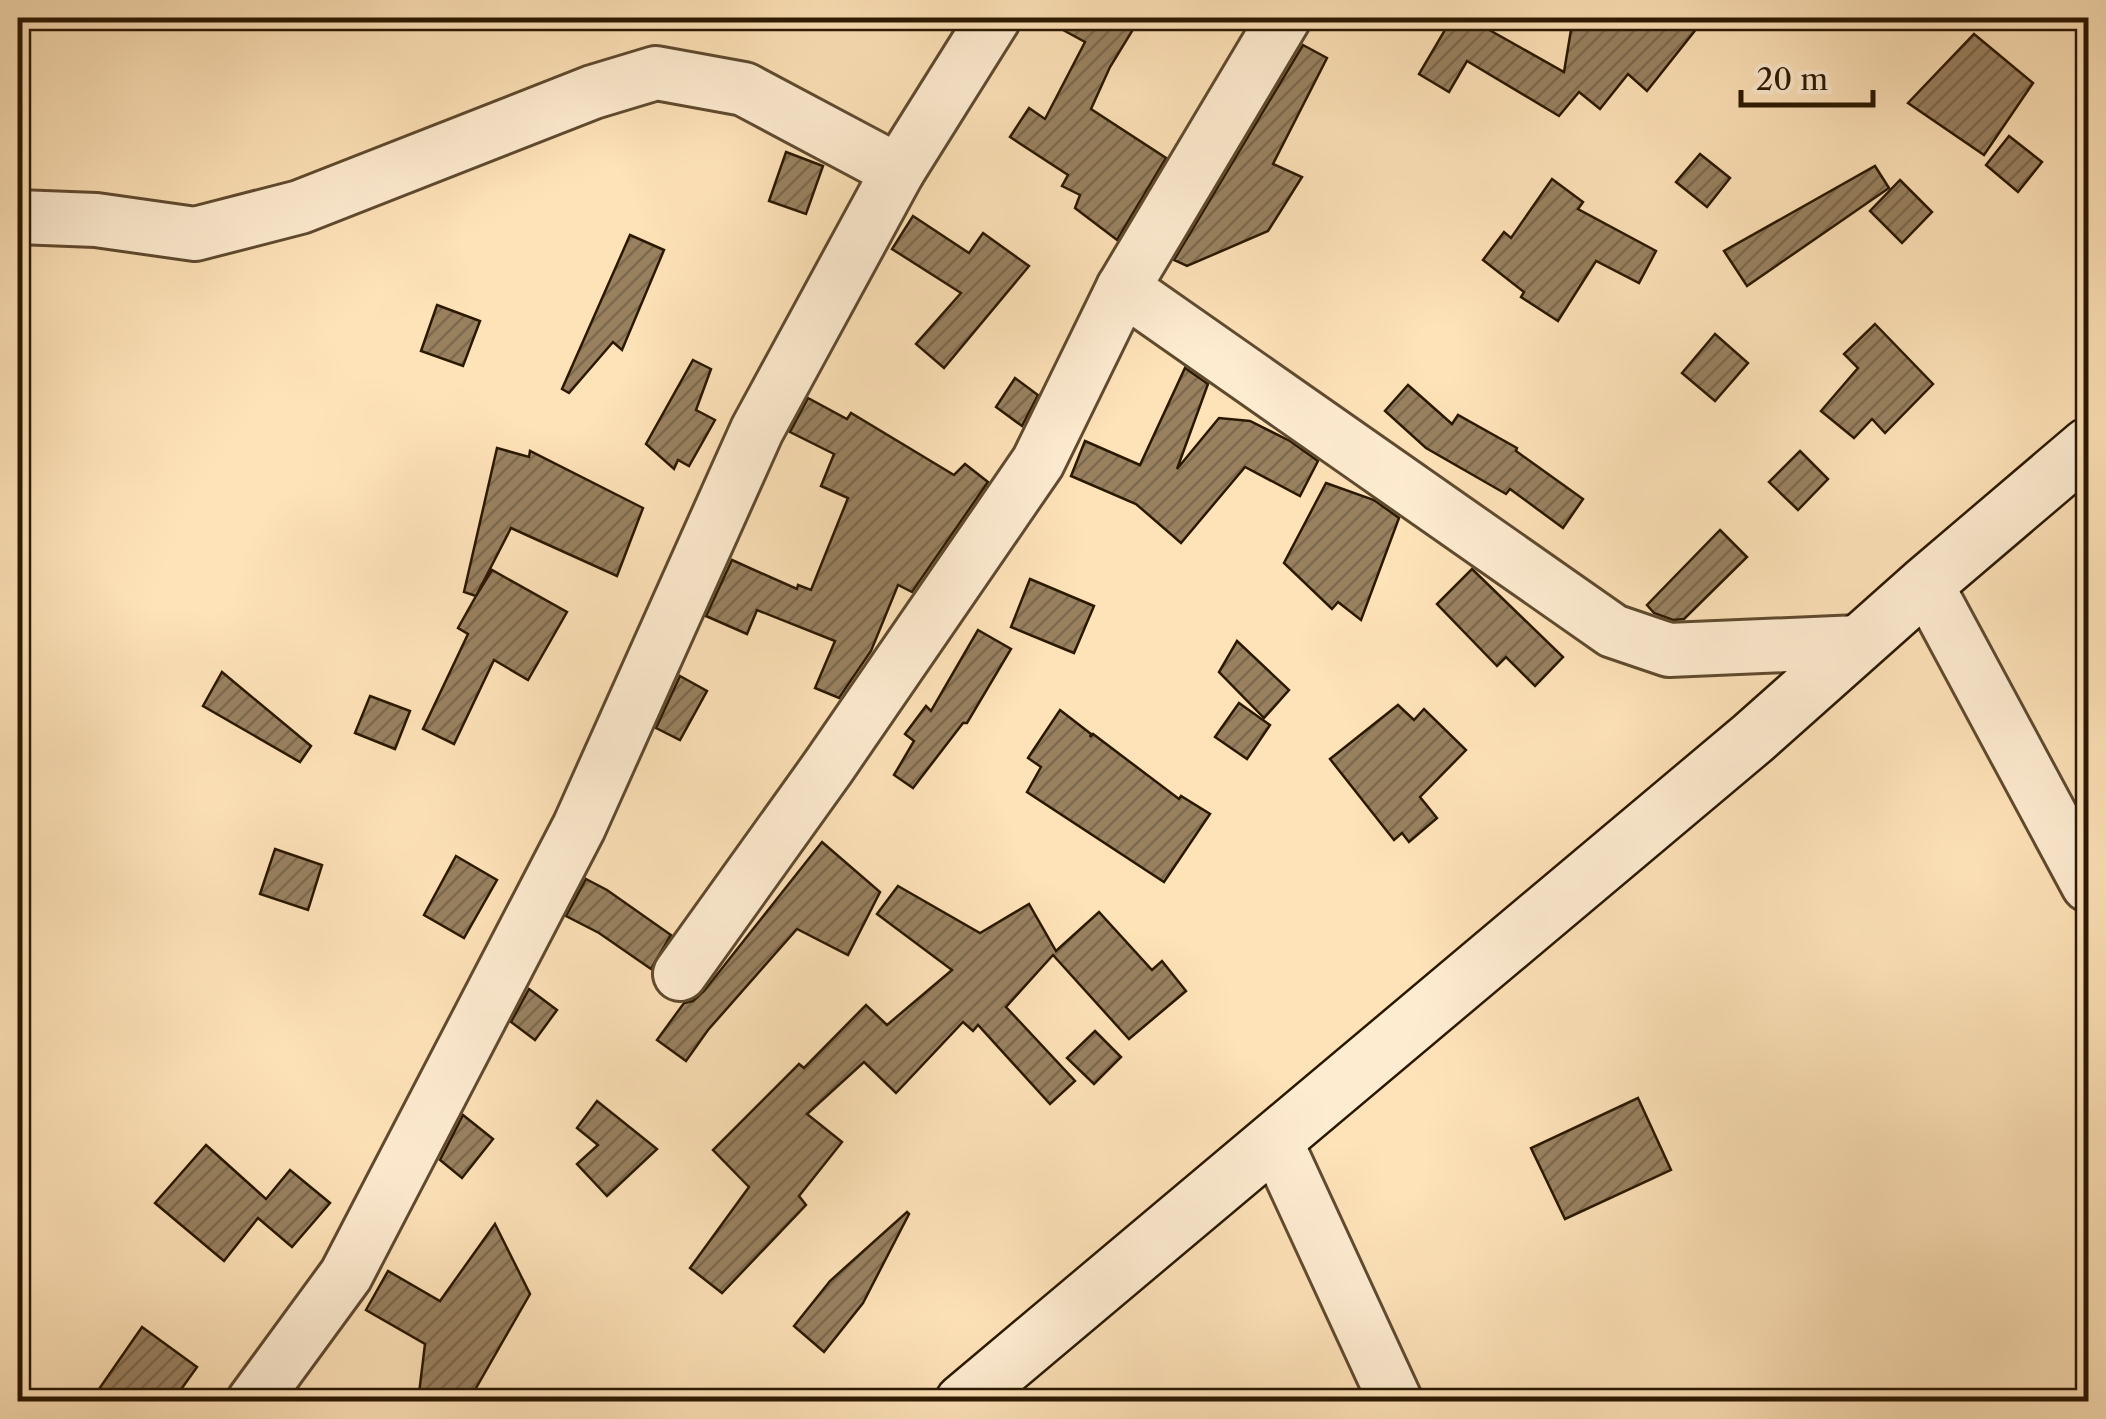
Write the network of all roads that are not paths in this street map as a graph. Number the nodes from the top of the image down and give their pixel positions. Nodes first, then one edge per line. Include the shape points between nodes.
1 (994, 18) edge
2 (1284, 18) edge
3 (898, 171) junction
4 (18, 216) edge
5 (1123, 288) junction
6 (2088, 446) edge
7 (1926, 584) junction
8 (1860, 642) junction
9 (2088, 885) edge
10 (680, 974) dead end
11 (1275, 1140) junction
12 (253, 1402) edge
13 (962, 1402) edge
14 (1396, 1402) edge

1 - 3 street
2 - 5 street
3 - 4 street via 744,89 656,73 300,207 195,234
3 - 12 street via 757,430 579,827 346,1275
5 - 8 street via 1612,631 1669,650
5 - 10 street via 1038,462
6 - 7 main road
7 - 8 main road
7 - 9 street
8 - 11 main road
11 - 13 main road
11 - 14 street

